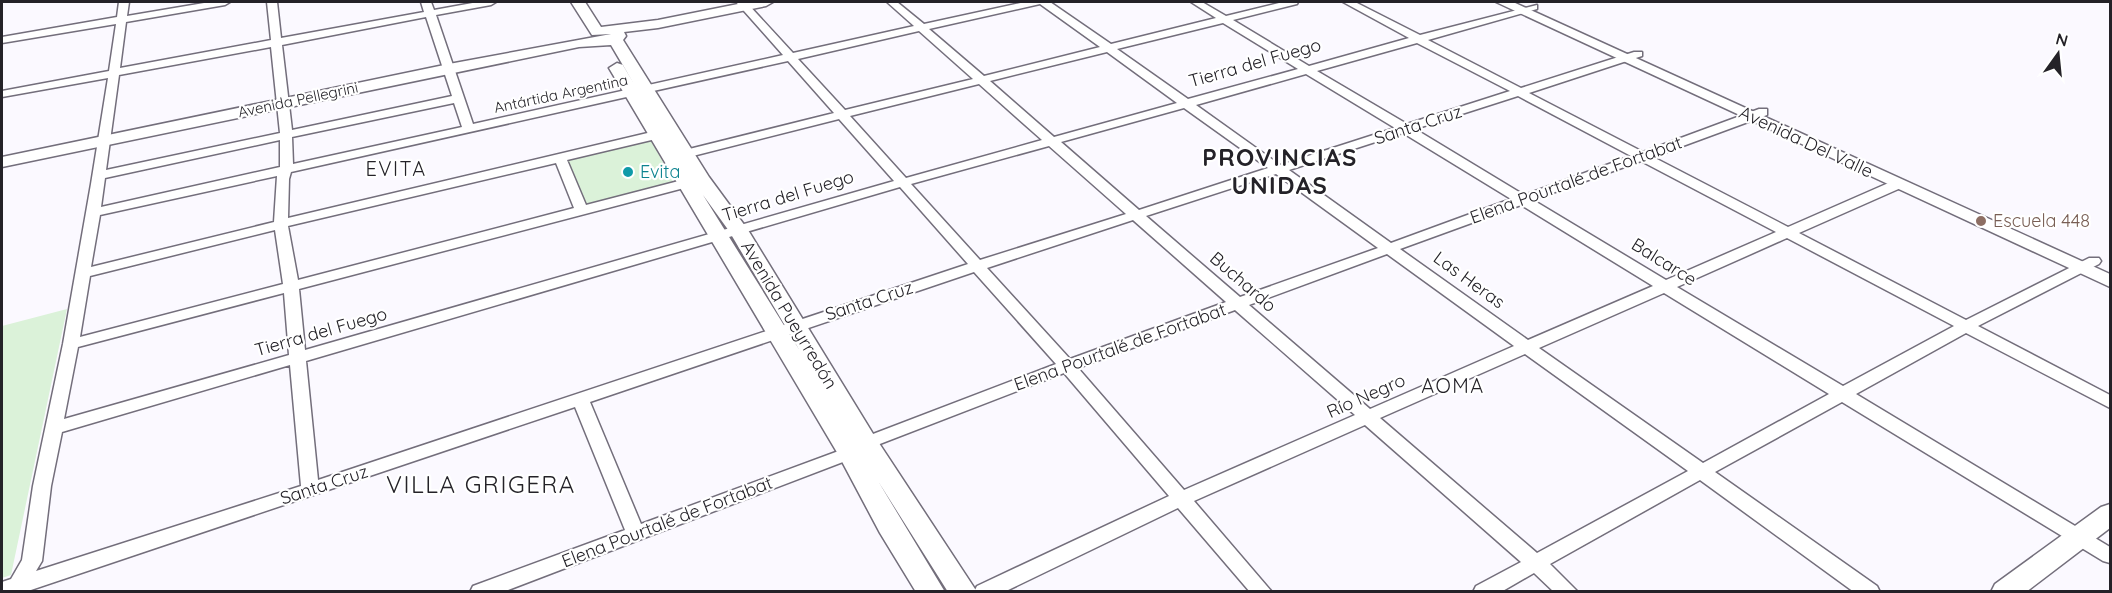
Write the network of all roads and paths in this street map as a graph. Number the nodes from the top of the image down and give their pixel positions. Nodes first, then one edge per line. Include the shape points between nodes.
1 (124, 2) edge
2 (225, 2) edge
3 (272, 2) edge
4 (491, 2) edge
5 (578, 2) edge
6 (592, 2) edge
7 (766, 2) edge
8 (892, 2) edge
9 (1036, 2) edge
10 (1044, 2) edge
11 (1196, 2) edge
12 (1293, 2) edge
13 (1348, 2) edge
14 (1503, 2) edge
15 (742, 4) edge
16 (1525, 6) edge
17 (427, 7) edge
18 (1225, 18) junction
19 (121, 19) junction
20 (923, 27) junction
21 (605, 35) junction
22 (1417, 38) junction
23 (2, 40) edge
24 (275, 41) junction
25 (1109, 48) junction
26 (1632, 56) junction
27 (791, 57) junction
28 (448, 67) junction
29 (1308, 69) junction
30 (114, 72) junction
31 (983, 80) junction
32 (639, 92) junction
33 (1519, 92) junction
34 (2, 94) edge
35 (459, 98) junction
36 (281, 101) junction
37 (1188, 103) junction
38 (842, 114) junction
39 (1757, 114) junction
40 (1407, 128) junction
41 (469, 129) junction
42 (286, 134) junction
43 (656, 135) junction
44 (104, 137) junction
45 (1051, 140) junction
46 (2, 156) edge
47 (677, 156) junction
48 (1641, 156) junction
49 (560, 158) junction
50 (2, 162) edge
51 (1281, 169) junction
52 (283, 171) junction
53 (99, 175) junction
54 (693, 181) junction
55 (901, 183) junction
56 (1898, 184) junction
57 (1525, 199) junction
58 (581, 210) junction
59 (92, 213) junction
60 (1135, 214) junction
61 (281, 224) junction
62 (729, 233) junction
63 (1788, 233) junction
64 (1391, 249) junction
65 (2088, 264) junction
66 (977, 266) junction
67 (2110, 268) edge
68 (82, 274) junction
69 (2110, 281) edge
70 (291, 285) junction
71 (1667, 287) junction
72 (1239, 303) junction
73 (1966, 326) junction
74 (786, 328) junction
75 (71, 344) junction
76 (1528, 346) junction
77 (298, 359) junction
78 (1067, 366) junction
79 (1842, 393) junction
80 (580, 399) junction
81 (2110, 402) edge
82 (1365, 417) junction
83 (55, 428) junction
84 (858, 448) junction
85 (1701, 472) junction
86 (310, 490) junction
87 (1180, 499) junction
88 (2110, 514) edge
89 (901, 521) junction
90 (636, 534) junction
91 (2079, 537) junction
92 (2110, 556) edge
93 (1535, 563) junction
94 (11, 589) edge
95 (480, 591) edge
96 (932, 591) edge
97 (963, 591) edge
98 (984, 591) edge
99 (1262, 591) edge
100 (1483, 591) edge
101 (1568, 591) edge
102 (1870, 591) edge
103 (2005, 591) edge

1 - 19 street
2 - 19 street
3 - 24 street
4 - 17 street
5 - 21 main road, Avenida Pueyrredón
6 - 21 main road, Avenida Pueyrredón
7 - 15 main road, Avenida Pellegrini
8 - 20 street, Buchardo
9 - 20 street, Antártida Argentina
10 - 25 street, Las Heras
11 - 18 street, Balcarce
12 - 18 street
13 - 22 street
14 - 16 main road, Avenida Del Valle
15 - 21 main road, Avenida Pellegrini
15 - 27 street
16 - 22 street, Tierra del Fuego
16 - 26 main road, Avenida Del Valle
17 - 24 street
17 - 28 street
18 - 25 street
18 - 29 street, Balcarce
19 - 23 street
19 - 30 street
20 - 27 street, Antártida Argentina
20 - 31 street, Buchardo
21 - 28 main road, Avenida Pellegrini
21 - 32 main road, Avenida Pueyrredón
22 - 29 street, Tierra del Fuego
22 - 33 street
24 - 30 street
24 - 36 street
25 - 31 street
25 - 37 street, Las Heras
26 - 33 street, Santa Cruz
26 - 39 main road, Avenida Del Valle
27 - 32 street, Antártida Argentina
27 - 38 street
28 - 35 street
28 - 36 main road, Avenida Pellegrini
29 - 37 street, Tierra del Fuego
29 - 40 street, Balcarce
30 - 34 street
30 - 44 street
31 - 38 street
31 - 45 street, Buchardo
32 - 41 street, Antártida Argentina
32 - 43 main road, Avenida Pueyrredón
32 - 47 main road, Avenida Pueyrredón
33 - 40 street, Santa Cruz
33 - 48 street
35 - 41 street
35 - 42 street
36 - 42 street
36 - 44 main road, Avenida Pellegrini
37 - 45 street, Tierra del Fuego
37 - 51 street, Las Heras
38 - 47 street
38 - 55 street
39 - 48 street, Elena Pourtalé de Fortabat
39 - 56 main road, Avenida Del Valle
39 - 65 main road, Avenida Del Valle
40 - 51 street, Santa Cruz
40 - 57 street, Balcarce
41 - 52 street, Antártida Argentina
42 - 52 street via 287,166
42 - 53 street
43 - 47 main road, Avenida Pueyrredón
43 - 49 street
44 - 46 main road, Avenida Pellegrini
44 - 50 main road, Avenida Pellegrini
44 - 53 street
45 - 55 street, Tierra del Fuego
45 - 60 street, Buchardo
47 - 54 main road, Avenida Pueyrredón
48 - 57 street, Elena Pourtalé de Fortabat
48 - 63 street
49 - 58 street
49 - 61 street
51 - 60 street, Santa Cruz
51 - 64 street, Las Heras
52 - 59 street, Antártida Argentina
52 - 61 street
53 - 59 street
54 - 58 street
54 - 62 main road, Avenida Pueyrredón
55 - 62 street, Tierra del Fuego
55 - 66 street
56 - 63 street, Río Negro
56 - 65 main road, Avenida Del Valle
57 - 64 street, Elena Pourtalé de Fortabat
57 - 71 street, Balcarce
58 - 70 street
59 - 68 street
60 - 66 street, Santa Cruz
60 - 72 street, Buchardo
61 - 68 street
61 - 70 street
62 - 74 main road, Avenida Pueyrredón
62 - 77 street, Tierra del Fuego
63 - 71 street, Río Negro
63 - 73 street
64 - 72 street, Elena Pourtalé de Fortabat
64 - 76 street, Las Heras
65 - 67 main road, Avenida Del Valle
65 - 69 main road, Avenida Del Valle
65 - 73 street
66 - 74 street, Santa Cruz
66 - 78 street
68 - 75 street
70 - 75 street
70 - 77 street
71 - 76 street, Río Negro
71 - 79 street, Balcarce
72 - 78 street, Elena Pourtalé de Fortabat
72 - 82 street, Buchardo
73 - 79 street
73 - 81 street
74 - 80 street, Santa Cruz
74 - 84 main road, Avenida Pueyrredón
75 - 83 street
76 - 82 street, Río Negro
76 - 85 street, Las Heras
77 - 83 street, Tierra del Fuego
77 - 86 street
78 - 84 street, Elena Pourtalé de Fortabat
78 - 87 street
79 - 85 street
79 - 91 street, Balcarce
80 - 86 street, Santa Cruz
80 - 90 street
82 - 87 street, Río Negro
82 - 93 street, Buchardo
83 - 94 street via 32,561
84 - 89 main road, Avenida Pueyrredón
84 - 90 street, Elena Pourtalé de Fortabat
85 - 93 street
85 - 102 street, Las Heras
86 - 94 street, Santa Cruz
87 - 98 street, Río Negro
87 - 99 street
88 - 91 main road
89 - 96 main road, Avenida Pueyrredón
89 - 97 main road, Avenida Pueyrredón
90 - 95 street, Elena Pourtalé de Fortabat
91 - 92 street, Balcarce
91 - 103 main road
93 - 100 street
93 - 101 street, Buchardo

